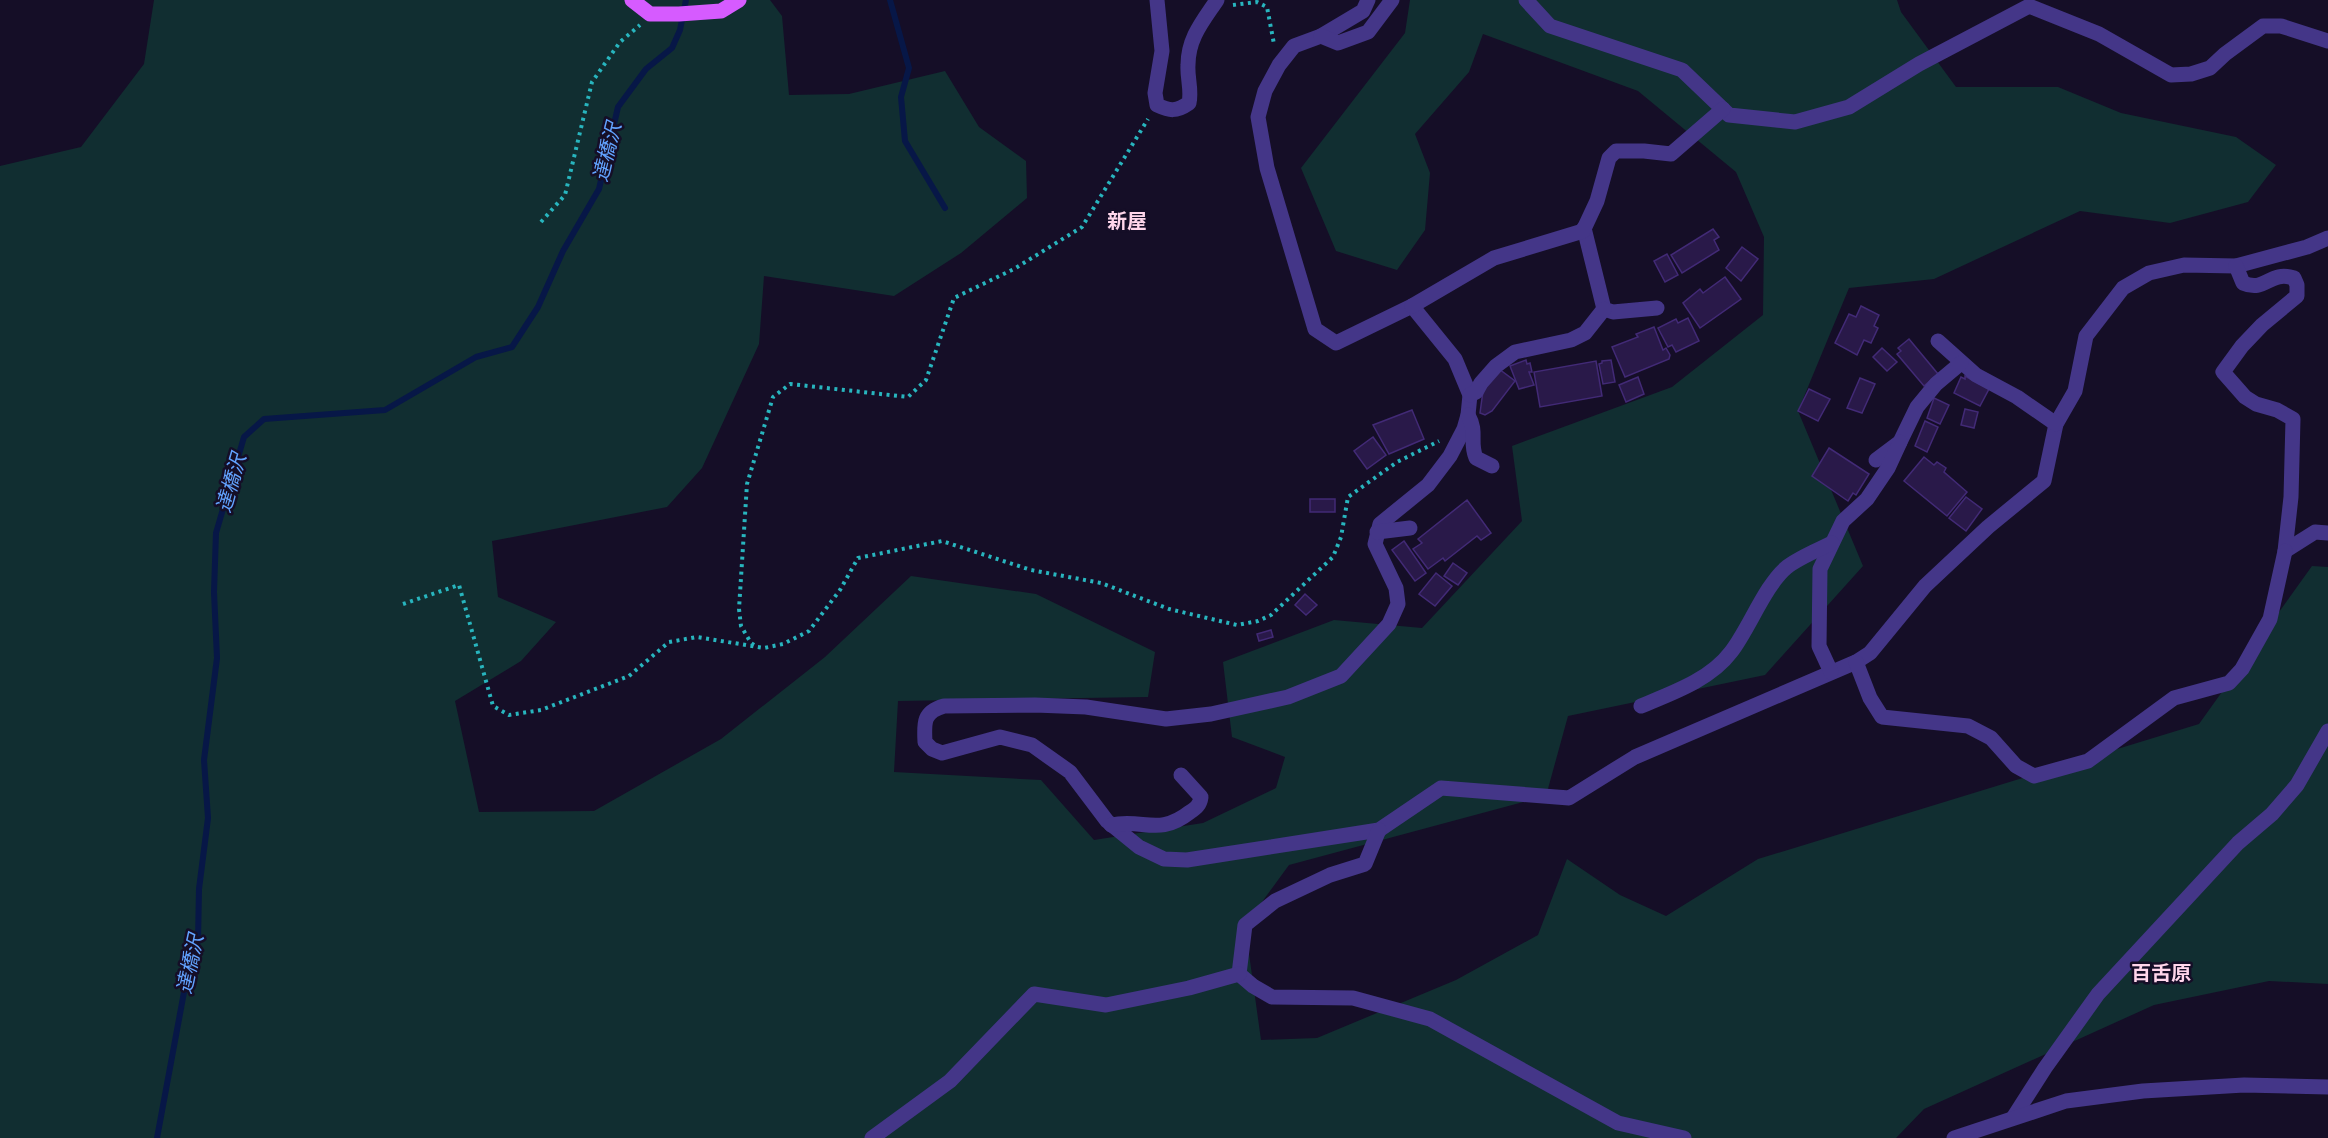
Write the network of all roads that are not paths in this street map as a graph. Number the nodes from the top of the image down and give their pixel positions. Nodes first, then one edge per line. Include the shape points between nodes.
1 (632, 0) edge
2 (739, 0) edge
3 (1157, 0) edge
4 (1368, 0) edge
5 (1392, 0) edge
6 (1526, 0) edge
7 (1221, 1) edge
8 (1321, 36) junction
9 (2328, 40) edge
10 (1723, 109) junction
11 (1584, 228) junction
12 (2328, 238) edge
13 (2236, 266) junction
14 (1412, 306) junction
15 (1657, 308) dead end
16 (1604, 309) junction
17 (1938, 341) dead end
18 (1961, 363) junction
19 (1470, 395) junction
20 (1466, 422) junction
21 (2056, 424) junction
22 (1900, 442) junction
23 (1876, 460) dead end
24 (1492, 466) dead end
25 (1410, 528) dead end
26 (1377, 532) junction
27 (2328, 533) edge
28 (1832, 543) junction
29 (2285, 551) junction
30 (1856, 662) junction
31 (1831, 672) junction
32 (1641, 706) dead end
33 (2328, 731) edge
34 (1181, 775) dead end
35 (1111, 825) junction
36 (1378, 830) junction
37 (1239, 974) junction
38 (2328, 1087) edge
39 (2013, 1118) junction
40 (872, 1138) edge
41 (1684, 1138) edge
42 (1954, 1138) edge

1 - 2 main road via 650,14 721,10
3 - 7 street via 1162,51 1155,93 1157,105 1171,112 1189,104 1188,65 1193,35
4 - 8 street via 1363,11
5 - 8 street via 1368,32 1338,43
6 - 10 street via 1550,26 1682,70
8 - 14 street via 1294,46 1279,65 1264,91 1258,117 1267,168 1315,329 1336,343
9 - 10 street via 2281,26 2263,26 2210,68 2171,75 2098,34 2029,6 1919,63 1849,106 1795,122 1729,115
10 - 11 street via 1671,154 1616,151 1609,158 1597,201
11 - 14 street via 1494,258
11 - 16 street
12 - 13 street
13 - 21 street via 2184,265 2149,273 2123,288 2086,336 2075,391
13 - 29 street via 2243,283 2251,286 2284,275 2294,278 2297,285 2297,296 2262,325 2223,372 2245,397 2293,419
14 - 19 street via 1455,359
15 - 16 street via 1613,312
16 - 19 street via 1585,333 1571,340 1515,352 1496,366
17 - 18 street
18 - 21 street
18 - 22 street via 1917,407
19 - 20 street
20 - 24 street via 1474,427 1476,458
20 - 26 street via 1450,456 1428,485 1380,524
21 - 30 street via 2044,481 1925,586 1870,653
22 - 23 street
22 - 28 street via 1888,468 1867,499 1843,521
25 - 26 street
26 - 35 street via 1375,544 1396,588 1398,604 1389,624 1341,676 1288,697 1166,719 1086,707 1035,705 944,706 927,716 925,742 942,753 1000,737 1032,745 1070,772
27 - 29 street via 2315,532
28 - 31 street via 1820,569 1819,606 1819,646
28 - 32 street via 1786,567 1730,653 1708,673
29 - 30 street via 2270,619 2242,669 2229,683 2174,698 2088,761 2034,776 2016,766 1990,738 1968,726 1881,717
30 - 31 street
31 - 36 street via 1635,757 1569,798 1441,788
33 - 39 street via 2297,785 2272,814 2238,843 2098,994
34 - 35 street via 1201,797 1199,806 1179,821 1162,826 1122,822
35 - 36 street via 1139,847 1164,859 1277,847
36 - 37 street via 1365,864 1330,875 1275,901 1245,925
37 - 40 street via 1106,1005 1034,994 950,1081
37 - 41 street via 1272,997 1353,998 1430,1019 1618,1123
38 - 39 street via 2244,1085 2143,1090 2066,1101
39 - 42 street

